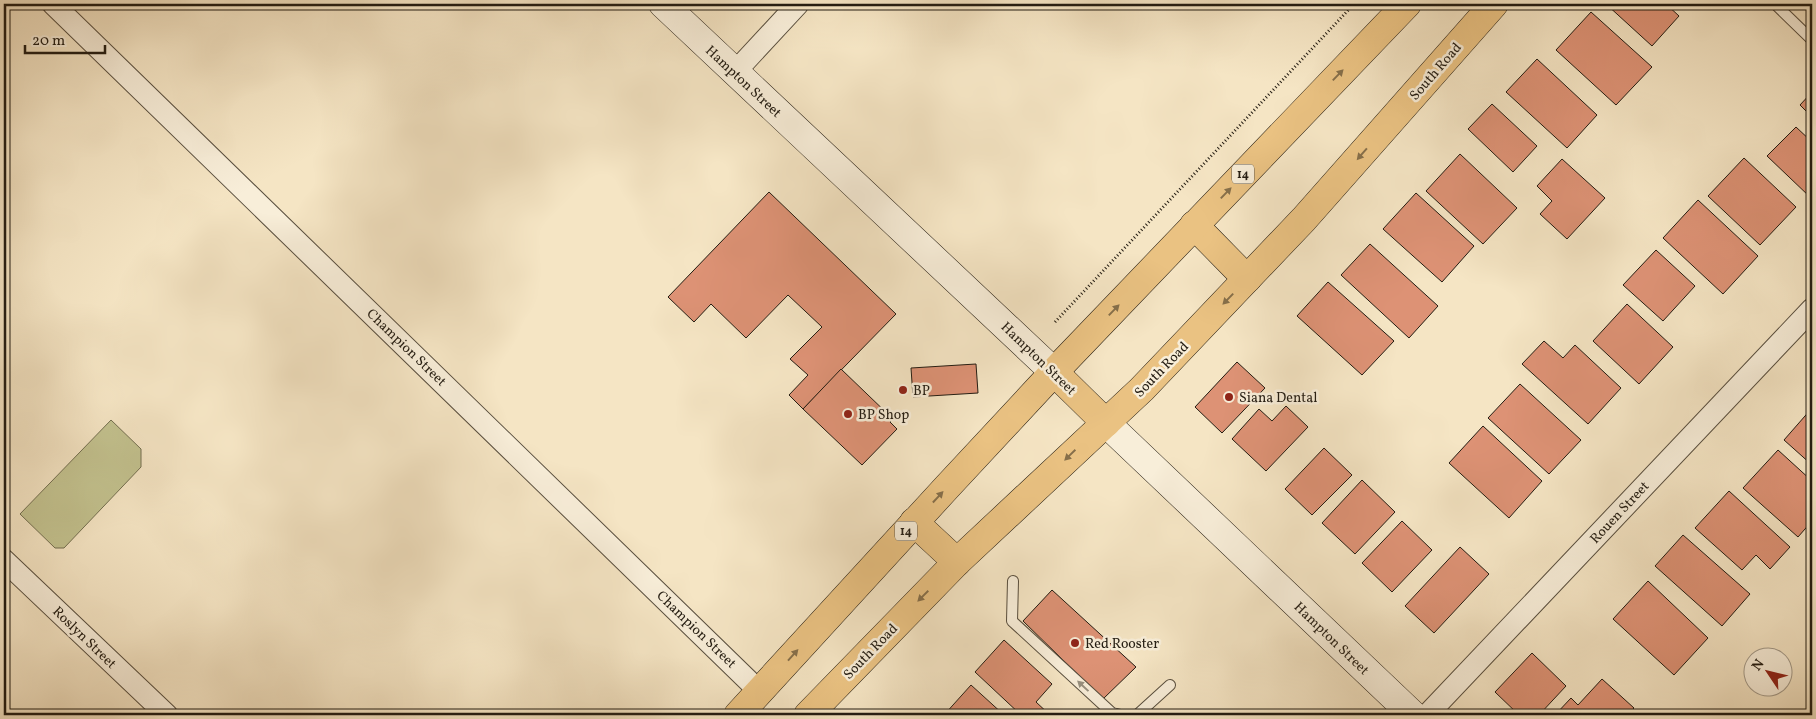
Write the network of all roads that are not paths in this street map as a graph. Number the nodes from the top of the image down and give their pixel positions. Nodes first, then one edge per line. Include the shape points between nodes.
1 (53, 4) edge
2 (663, 4) edge
3 (798, 4) edge
4 (1407, 4) edge
5 (1494, 4) edge
6 (1775, 4) edge
7 (1812, 40) edge
8 (735, 72) junction
9 (1194, 226) junction
10 (1247, 279) junction
11 (1812, 309) edge
12 (1054, 372) junction
13 (1106, 422) junction
14 (914, 522) junction
15 (4, 560) edge
16 (957, 562) junction
17 (1013, 582) dead end
18 (1170, 685) dead end
19 (760, 692) junction
20 (167, 715) edge
21 (738, 715) edge
22 (808, 715) edge
23 (1121, 715) edge
24 (1137, 715) edge
25 (1413, 715) edge
26 (1427, 715) edge

1 - 19 street, Champion Street
2 - 8 main road, Hampton Street
3 - 8 street
9 -> 4 main road, 14
5 -> 10 main road, South Road
6 - 7 lane
8 - 12 main road, Hampton Street
9 - 10 main road
12 -> 9 main road, 14
10 -> 13 main road, South Road via 1142,390
11 - 26 street, Rouen Street
12 - 13 main road, Hampton Street
14 -> 12 main road, 14
13 -> 16 main road, South Road
13 - 25 main road, Hampton Street
14 - 16 main road
19 -> 14 main road, 14
15 - 20 street, Roslyn Street
16 -> 22 main road, South Road
23 -> 17 lane via 1112,713 1012,621
18 - 24 lane
19 - 21 main road, 14

